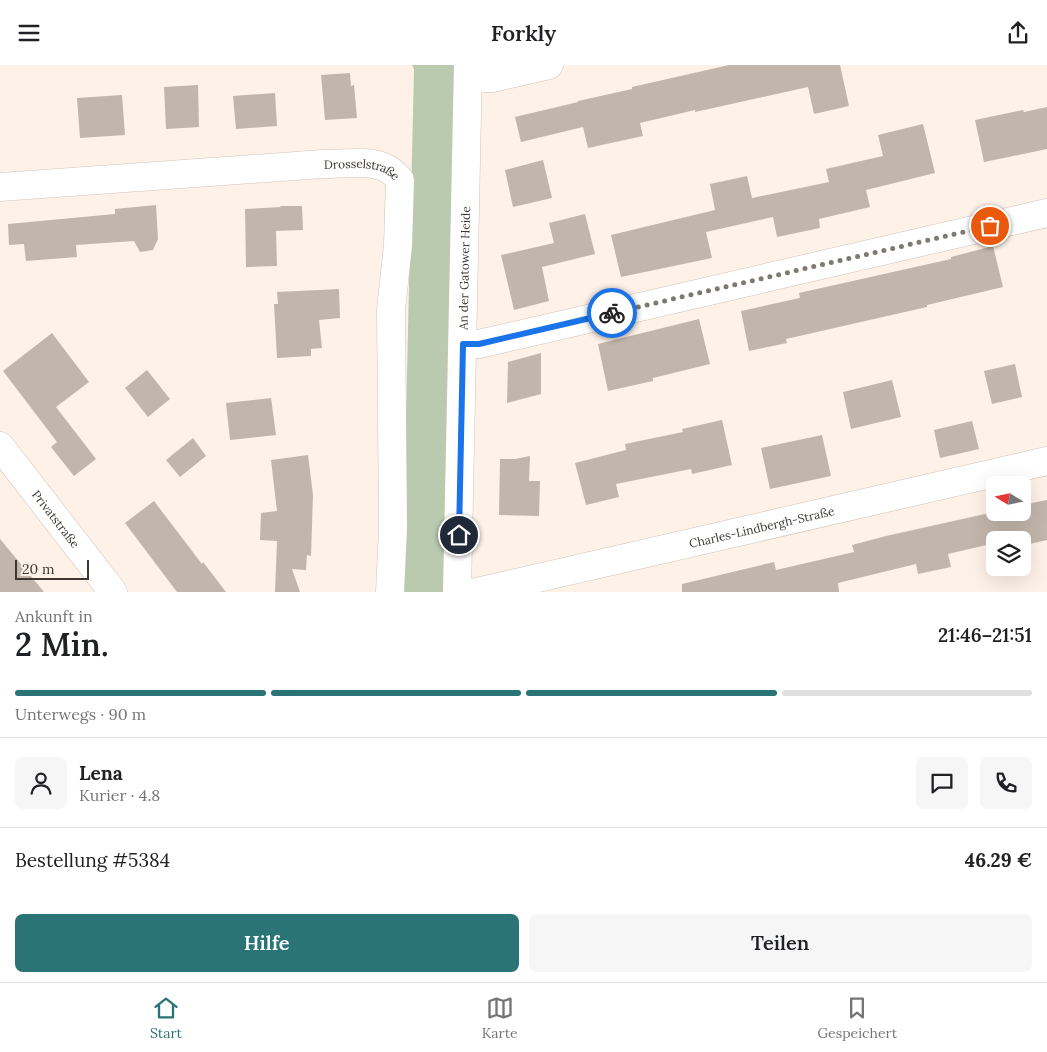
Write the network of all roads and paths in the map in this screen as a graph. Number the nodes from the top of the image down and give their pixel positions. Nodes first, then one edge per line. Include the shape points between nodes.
1 (549, 65) edge
2 (468, 72) edge
3 (0, 187) edge
4 (1047, 213) edge
5 (463, 344) junction
6 (0, 447) edge
7 (1047, 461) edge
8 (113, 592) edge
9 (390, 592) edge
10 (457, 592) edge
11 (477, 592) edge

1 - 2 street via 492,78
2 - 5 street, An der Gatower Heide
3 - 9 street, Drosselstraße via 324,164 385,167 400,180 392,310
4 - 5 street via 479,344
5 - 10 street, An der Gatower Heide
6 - 8 street, Privatstraße
7 - 11 street, Charles-Lindbergh-Straße

